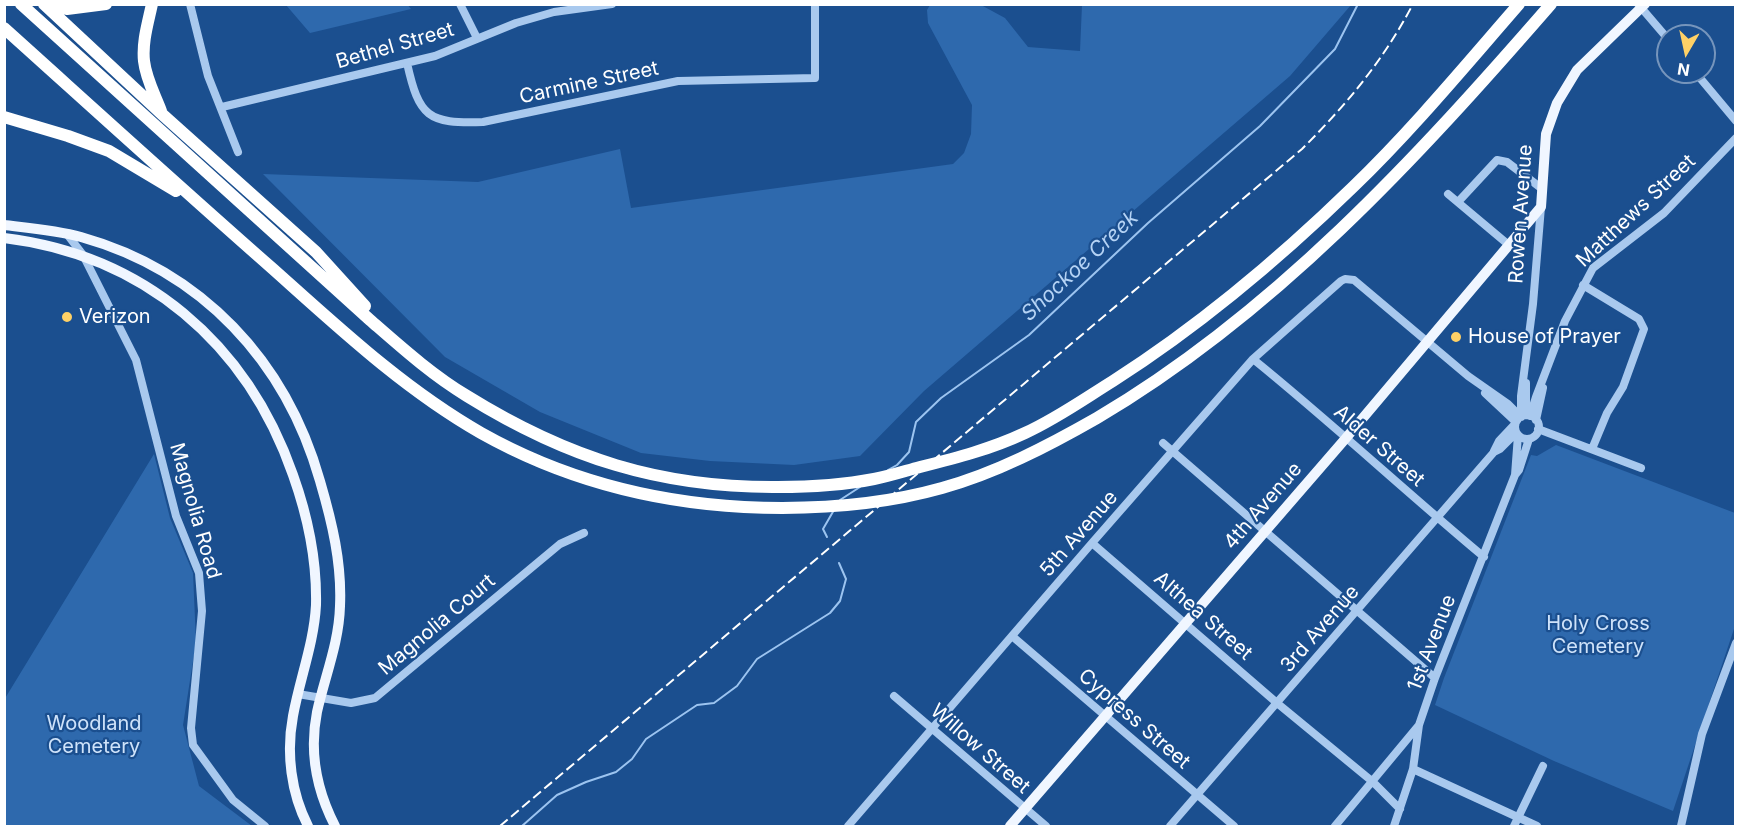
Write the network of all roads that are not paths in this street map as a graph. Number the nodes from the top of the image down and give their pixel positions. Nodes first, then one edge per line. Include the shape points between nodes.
1 (21, 4) edge
2 (44, 4) edge
3 (49, 4) edge
4 (106, 4) edge
5 (152, 4) edge
6 (190, 4) edge
7 (460, 4) edge
8 (612, 4) edge
9 (815, 4) edge
10 (1519, 4) edge
11 (1551, 4) edge
12 (1638, 4) edge
13 (1645, 4) edge
14 (1656, 25) edge
15 (4, 28) edge
16 (477, 38) junction
17 (407, 63) junction
18 (1705, 84) edge
19 (222, 107) junction
20 (163, 115) junction
21 (4, 117) edge
22 (1736, 122) edge
23 (1736, 138) edge
24 (238, 152) dead end
25 (1541, 188) junction
26 (1448, 194) dead end
27 (1458, 202) junction
28 (1541, 207) junction
29 (207, 210) junction
30 (4, 225) edge
31 (67, 234) junction
32 (4, 238) edge
33 (1510, 246) junction
34 (83, 255) junction
35 (1583, 285) junction
36 (1427, 342) junction
37 (411, 356) junction
38 (1253, 359) junction
39 (1524, 423) junction
40 (1346, 438) junction
41 (1529, 439) junction
42 (1163, 443) dead end
43 (1592, 449) junction
44 (1173, 451) junction
45 (1641, 468) dead end
46 (1515, 475) junction
47 (1437, 518) junction
48 (1264, 531) junction
49 (584, 533) dead end
50 (1092, 543) junction
51 (1484, 557) junction
52 (1358, 611) junction
53 (1185, 623) junction
54 (1012, 636) junction
55 (1736, 643) edge
56 (1435, 678) junction
57 (298, 694) junction
58 (894, 696) dead end
59 (321, 698) junction
60 (1277, 703) junction
61 (1105, 716) junction
62 (1419, 725) junction
63 (932, 729) junction
64 (1543, 766) dead end
65 (1413, 769) junction
66 (1373, 782) junction
67 (1197, 794) junction
68 (1026, 809) junction
69 (1400, 809) junction
70 (1518, 818) junction
71 (853, 825) edge
72 (265, 826) edge
73 (308, 826) edge
74 (335, 826) edge
75 (1010, 826) edge
76 (1046, 826) edge
77 (1170, 826) edge
78 (1234, 826) edge
79 (1335, 826) edge
80 (1394, 826) edge
81 (1514, 826) edge
82 (1537, 826) edge
83 (1681, 826) edge

1 - 37 highway
2 - 20 highway
3 - 4 highway via 67,9
5 - 20 highway via 144,61
6 - 19 street via 208,76
7 - 16 street
8 - 16 street, Bethel Street via 554,12
9 - 17 street, Carmine Street via 815,78 678,81 483,122 461,123 434,117 424,110 417,100
10 - 37 highway via 1354,187 1271,262 1148,358 1056,417 995,445 873,480 807,487 721,486 679,481 606,463 537,436 466,395
11 - 29 highway via 1441,127 1342,228 1274,290 1193,354 1055,442 945,488 892,499 818,507 718,505 617,488 522,454 413,390
12 - 14 street
13 - 25 main road, Rowen Avenue via 1563,90 1551,116
15 - 29 highway
16 - 17 street, Bethel Street
17 - 19 street, Bethel Street
18 - 22 street
19 - 24 street
20 - 37 highway via 316,252
21 - 29 highway via 109,151
23 - 35 street, Matthews Street via 1664,213 1599,263
25 - 27 street via 1500,159
25 - 28 main road, Rowen Avenue
26 - 27 street
27 - 33 street
28 - 33 main road, 4th Avenue
28 - 39 street, Rowen Avenue via 1521,396
30 - 31 main road
31 - 34 street, Magnolia Road
31 - 59 main road via 140,259 204,300 258,354 291,405 317,470 339,564 338,630
32 - 34 main road
33 - 36 main road, 4th Avenue
34 - 57 main road via 137,280 196,323 246,379 272,423 303,506 315,567 313,631
34 - 72 street, Magnolia Road via 136,360 176,516 199,573 202,611 191,728 193,745 233,800
35 - 39 street, Matthews Street
35 - 43 street via 1639,319 1644,329 1623,387
36 - 38 street, 5th Avenue via 1350,279 1341,281
36 - 39 street
36 - 40 main road, 4th Avenue
38 - 40 street, Alder Street
38 - 44 street, 5th Avenue
39 - 41 street via 1523,438
39 - 41 street via 1535,435
39 - 43 street
39 - 46 street, 1st Avenue
39 - 47 street, 3rd Avenue via 1499,441 1494,452
40 - 47 street, Alder Street
40 - 48 main road, 4th Avenue
41 - 46 street, 1st Avenue
42 - 44 street
43 - 45 street
44 - 48 street
44 - 50 street, 5th Avenue
46 - 51 street, 1st Avenue
47 - 51 street, Alder Street
47 - 52 street, 3rd Avenue
48 - 52 street
48 - 53 main road, 4th Avenue
49 - 59 street, Magnolia Court via 560,543 375,698 351,703
50 - 53 street, Althea Street
50 - 54 street, 5th Avenue
51 - 56 street, 1st Avenue
52 - 56 street
52 - 60 street, 3rd Avenue
53 - 60 street, Althea Street
53 - 61 main road, 4th Avenue
54 - 61 street, Cypress Street
54 - 63 street, 5th Avenue
55 - 83 street via 1702,734
56 - 62 street, 1st Avenue
57 - 59 street, Magnolia Court
57 - 73 main road via 290,730 290,755 296,793
58 - 63 street, Willow Street
59 - 74 main road via 314,756 321,793
60 - 66 street, Althea Street
60 - 67 street, 3rd Avenue
61 - 67 street, Cypress Street
61 - 68 main road, 4th Avenue
62 - 65 street, 1st Avenue
62 - 66 street
63 - 68 street, Willow Street
63 - 71 street, 5th Avenue
64 - 70 street
65 - 69 street, 1st Avenue
65 - 70 street
66 - 69 street, Althea Street
66 - 79 street
67 - 77 street, 3rd Avenue
67 - 78 street, Cypress Street
68 - 75 main road, 4th Avenue
68 - 76 street, Willow Street
69 - 80 street, 1st Avenue
70 - 81 street
70 - 82 street

